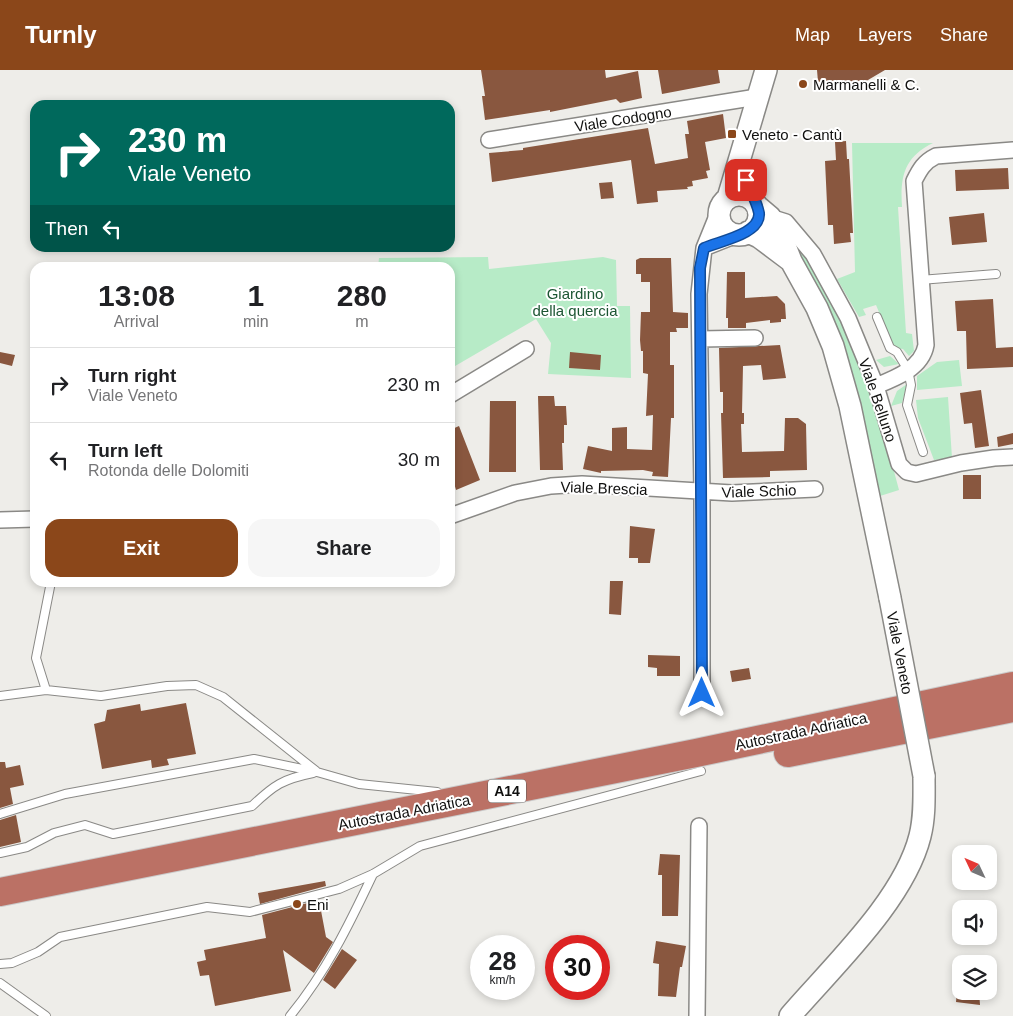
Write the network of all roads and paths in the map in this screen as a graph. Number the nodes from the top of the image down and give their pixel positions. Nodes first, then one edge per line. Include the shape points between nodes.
1 (766, 70) edge
2 (757, 98) junction
3 (490, 140) dead end
4 (743, 142) junction
5 (1013, 150) edge
6 (723, 204) junction
7 (772, 218) junction
8 (748, 234) junction
9 (704, 248) junction
10 (791, 261) junction
11 (996, 274) dead end
12 (920, 280) junction
13 (876, 317) dead end
14 (755, 338) dead end
15 (700, 339) junction
16 (526, 349) dead end
17 (908, 370) junction
18 (876, 386) junction
19 (455, 392) edge
20 (923, 452) dead end
21 (1013, 458) edge
22 (815, 489) dead end
23 (702, 492) junction
24 (455, 514) edge
25 (30, 519) edge
26 (0, 520) edge
27 (50, 587) edge
28 (1013, 686) edge
29 (46, 690) junction
30 (702, 693) dead end
31 (0, 696) edge
32 (1013, 708) edge
33 (699, 762) junction
34 (317, 772) junction
35 (500, 783) dead end
36 (441, 792) dead end
37 (0, 814) edge
38 (699, 826) dead end
39 (0, 853) edge
40 (373, 874) junction
41 (0, 892) edge
42 (0, 911) edge
43 (0, 964) edge
44 (0, 983) edge
45 (46, 1016) edge
46 (290, 1016) edge
47 (698, 1016) edge
48 (790, 1016) edge

1 - 2 main road, Viale Veneto
2 - 3 street, Viale Codogno
2 - 4 main road, Viale Veneto
4 - 6 main road, Viale Veneto
4 - 7 main road, Viale Veneto via 746,180
5 - 12 street via 936,156 919,170 914,181
6 - 7 main road via 742,195
6 - 8 main road, Viale Veneto via 719,218 725,229
6 - 9 street, Viale Veneto
7 - 8 main road
7 - 8 main road via 759,218
7 - 10 main road, Viale Veneto
7 - 18 street, Viale Belluno via 813,254 848,318
8 - 9 street
8 - 10 main road, Viale Veneto
9 - 15 street, Viale Veneto via 700,268
10 - 48 main road, Viale Veneto, bridge via 817,308 850,406 924,776 922,824 902,882
11 - 12 lane
12 - 17 street via 926,345 920,361
13 - 17 lane via 890,348 897,352
14 - 15 street
15 - 23 street, Viale Veneto
16 - 19 street
17 - 18 street
17 - 20 lane via 911,385 906,405
18 - 21 street, Viale Belluno via 899,464 907,472 916,474 961,462
22 - 23 street, Viale Schio
23 - 24 street, Viale Brescia via 582,484 551,486 515,493
23 - 30 street, Viale Veneto
25 - 26 street
27 - 29 lane via 36,658
28 - 33 highway, Autostrada Adriatica / A14
29 - 31 lane
29 - 34 lane via 102,696 196,685 223,697
32 - 33 highway, Autostrada Adriatica / A14
33 - 35 lane
33 - 40 lane via 420,846
33 - 41 highway, Autostrada Adriatica / A14
33 - 42 highway, Autostrada Adriatica / A14
34 - 36 lane via 359,784
34 - 37 lane via 254,759 65,794
34 - 39 lane via 287,778 252,806 113,834 86,825 54,833 28,847
38 - 47 street
40 - 43 lane via 339,889 250,912 207,907 60,937 38,952 12,963
40 - 46 lane via 343,938 314,986
44 - 45 lane

